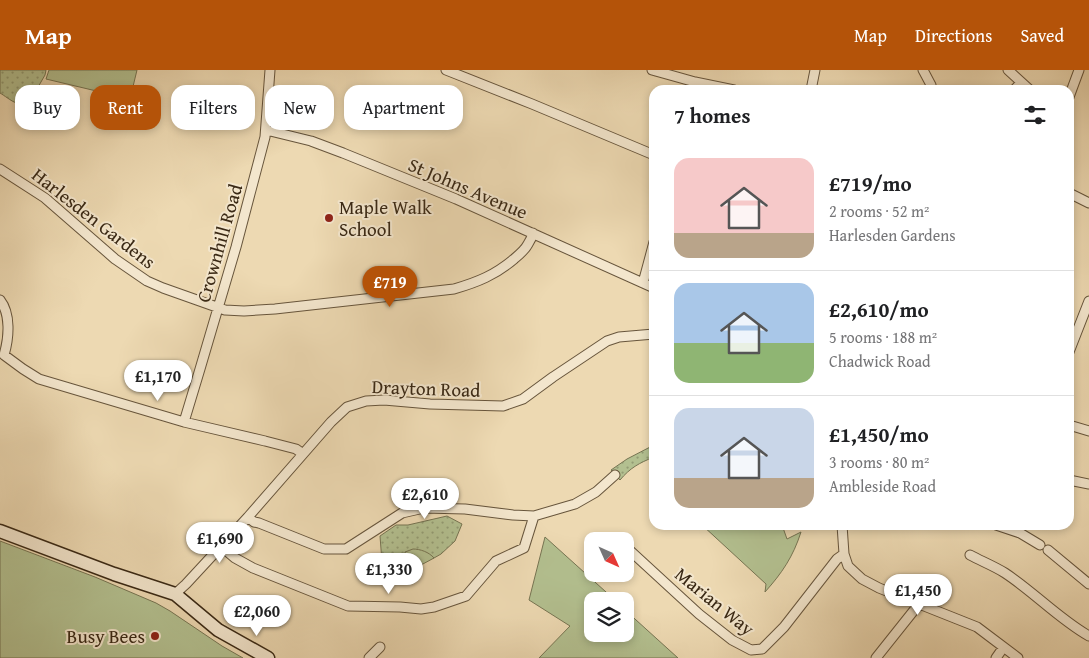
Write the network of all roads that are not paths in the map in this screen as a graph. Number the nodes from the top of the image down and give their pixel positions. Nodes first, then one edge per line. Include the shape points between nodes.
1 (270, 70) edge
2 (446, 70) edge
3 (652, 70) edge
4 (815, 70) edge
5 (923, 70) edge
6 (1008, 70) edge
7 (1079, 70) edge
8 (1021, 82) junction
9 (269, 85) edge
10 (691, 85) edge
11 (812, 85) edge
12 (930, 85) edge
13 (1018, 85) edge
14 (1024, 85) edge
15 (1073, 85) edge
16 (266, 130) joint
17 (649, 153) edge
18 (0, 168) edge
19 (1074, 196) edge
20 (1089, 203) edge
21 (533, 233) junction
22 (649, 261) edge
23 (643, 283) junction
24 (649, 286) edge
25 (0, 300) edge
26 (1089, 301) edge
27 (218, 308) junction
28 (1086, 320) edge
29 (649, 335) edge
30 (1074, 343) edge
31 (2, 357) edge
32 (184, 422) junction
33 (1074, 426) edge
34 (1089, 430) edge
35 (303, 454) junction
36 (615, 475) dead end
37 (1074, 481) edge
38 (1089, 484) edge
39 (534, 516) junction
40 (248, 517) junction
41 (842, 530) edge
42 (1016, 530) edge
43 (0, 531) edge
44 (1040, 545) dead end
45 (221, 546) junction
46 (1048, 550) dead end
47 (634, 554) edge
48 (844, 554) junction
49 (970, 556) dead end
50 (1089, 584) edge
51 (175, 594) junction
52 (919, 604) junction
53 (1089, 636) edge
54 (380, 647) dead end
55 (1003, 648) junction
56 (268, 658) edge
57 (369, 658) edge
58 (876, 658) edge
59 (996, 658) edge
60 (1018, 658) edge

1 - 9 street, Crownhill Road
2 - 17 street
3 - 10 street
4 - 11 street
5 - 12 street
6 - 8 street
7 - 15 street
8 - 13 street
8 - 14 street
16 - 21 street, St Johns Avenue via 312,141
16 - 27 street, Crownhill Road
18 - 27 street, Harlesden Gardens via 45,198 115,259 147,281
19 - 20 street
21 - 23 street, St Johns Avenue
21 - 27 street, Harlesden Gardens via 524,251 504,267 475,283 454,289 267,310
22 - 23 street
23 - 24 street, St Johns Avenue
25 - 31 street via 8,326 8,341
26 - 28 street
27 - 32 street, Crownhill Road
28 - 30 street
29 - 35 street, Drayton Road via 607,341 523,400 503,406 384,400 347,407
31 - 32 street via 39,379
32 - 35 street via 265,440
33 - 34 street
35 - 40 street, Drayton Road
36 - 39 street via 596,492 575,504
37 - 38 street
39 - 40 street via 424,508 402,513 346,550 324,549
39 - 45 street via 524,548 496,561 466,596 434,608 348,606 253,568
40 - 45 street, Drayton Road
41 - 48 street
42 - 44 street
43 - 51 street
45 - 51 street, Drayton Road
46 - 50 street
47 - 48 street, Marian Way via 699,614 732,640 751,650 762,649 784,627 837,558
48 - 52 street via 848,566 862,579
49 - 53 street via 1004,572
51 - 56 street via 218,630
52 - 55 street via 977,628
52 - 58 street
54 - 57 street
55 - 59 street
55 - 60 street

